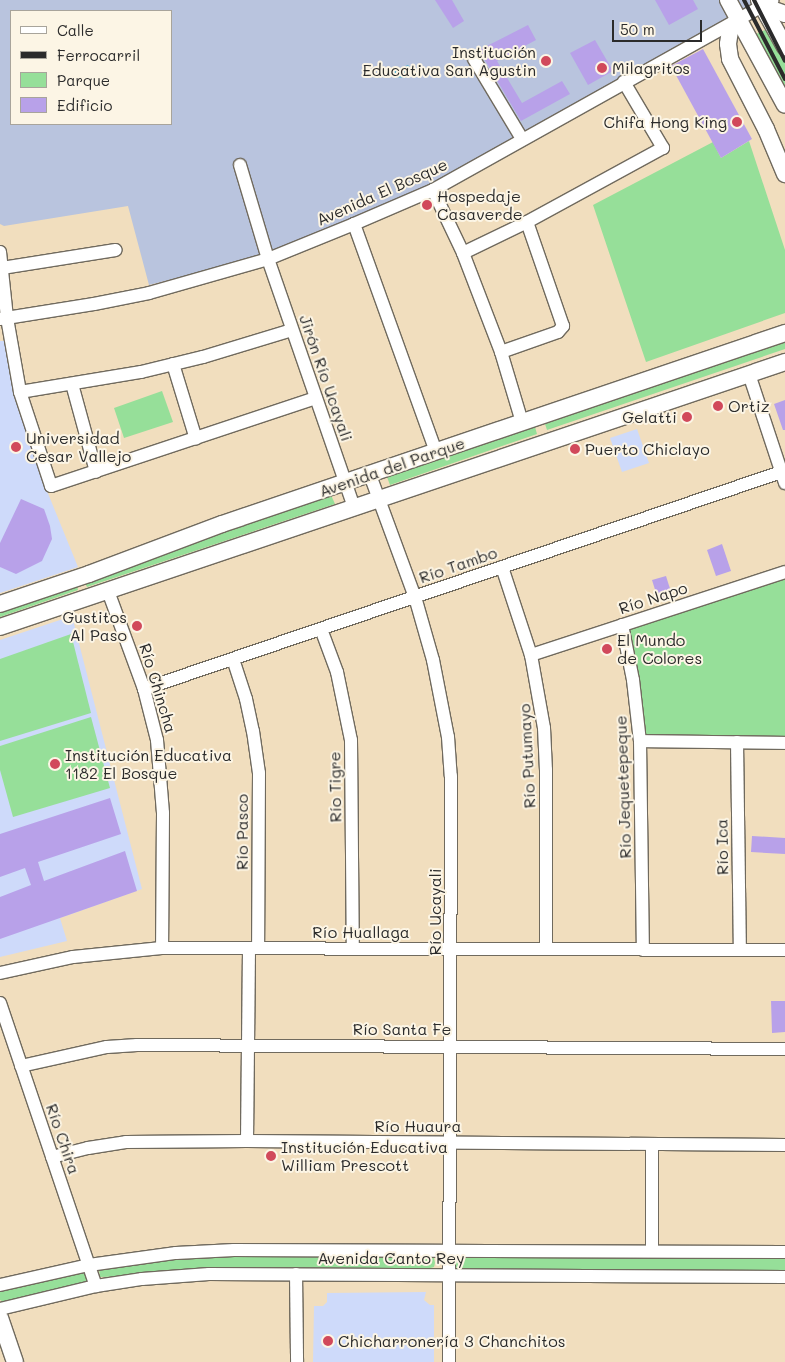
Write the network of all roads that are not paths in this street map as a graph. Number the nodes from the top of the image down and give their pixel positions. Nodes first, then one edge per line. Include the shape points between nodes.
1 (728, 0) edge
2 (765, 2) edge
3 (785, 14) edge
4 (738, 18) junction
5 (785, 47) edge
6 (474, 59) dead end
7 (624, 82) junction
8 (785, 105) edge
9 (522, 139) junction
10 (240, 165) dead end
11 (785, 174) edge
12 (433, 190) junction
13 (526, 222) junction
14 (354, 224) junction
15 (116, 250) dead end
16 (0, 252) edge
17 (463, 253) junction
18 (268, 259) junction
19 (2, 268) junction
20 (4, 319) edge
21 (292, 330) junction
22 (785, 333) edge
23 (501, 352) junction
24 (785, 362) edge
25 (173, 364) junction
26 (749, 374) junction
27 (72, 384) junction
28 (20, 392) junction
29 (316, 398) junction
30 (522, 422) junction
31 (196, 439) junction
32 (436, 452) junction
33 (96, 472) junction
34 (370, 475) junction
35 (783, 478) edge
36 (346, 484) junction
37 (379, 499) junction
38 (354, 507) junction
39 (502, 567) junction
40 (785, 572) edge
41 (108, 591) junction
42 (414, 597) junction
43 (0, 604) edge
44 (622, 625) junction
45 (0, 627) edge
46 (321, 629) junction
47 (531, 655) junction
48 (232, 659) junction
49 (144, 689) junction
50 (640, 741) junction
51 (737, 742) junction
52 (785, 743) edge
53 (254, 947) junction
54 (162, 948) junction
55 (353, 949) junction
56 (451, 949) junction
57 (546, 949) junction
58 (643, 950) junction
59 (740, 950) junction
60 (785, 950) edge
61 (0, 973) edge
62 (0, 1003) edge
63 (248, 1044) junction
64 (451, 1046) junction
65 (785, 1049) edge
66 (21, 1066) junction
67 (247, 1141) junction
68 (450, 1142) junction
69 (652, 1144) junction
70 (785, 1145) edge
71 (52, 1157) junction
72 (652, 1246) dead end
73 (450, 1252) junction
74 (785, 1252) edge
75 (89, 1265) junction
76 (296, 1274) junction
77 (450, 1275) junction
78 (785, 1277) edge
79 (0, 1285) edge
80 (96, 1286) junction
81 (0, 1309) edge
82 (0, 1318) edge
83 (15, 1362) edge
84 (298, 1362) edge
85 (449, 1362) edge

1 - 4 main road
2 - 3 main road
2 - 4 street, Avenida El Bosque
2 - 5 main road
4 - 7 street, Avenida El Bosque
4 - 8 main road
4 - 11 main road via 730,31 730,59
6 - 9 street
7 - 9 street, Avenida El Bosque
7 - 13 street via 663,148
9 - 12 street, Avenida El Bosque
10 - 18 street, Jirón Río Ucayali
12 - 14 street, Avenida El Bosque
12 - 17 street
13 - 17 street
13 - 23 street via 563,326 558,332
14 - 18 street, Avenida El Bosque
14 - 32 street
15 - 19 street
16 - 19 street
17 - 23 street
18 - 20 street, Avenida El Bosque via 149,293
18 - 21 street, Jirón Río Ucayali
19 - 20 street
20 - 28 street
21 - 25 street
21 - 29 street, Jirón Río Ucayali
22 - 30 main road, Avenida del Parque
23 - 30 street
24 - 26 main road, Avenida del Parque
25 - 27 street
25 - 31 street
26 - 35 street
26 - 37 main road, Avenida del Parque
27 - 28 street
27 - 33 street
28 - 33 street via 51,486
29 - 31 street
29 - 36 street, Jirón Río Ucayali
30 - 32 main road, Avenida del Parque
31 - 33 street
32 - 34 main road, Avenida del Parque
34 - 36 main road, Avenida del Parque
34 - 37 street, Río Ucayali
35 - 39 street, Río Tambo
36 - 38 street, Jirón Río Ucayali
36 - 43 main road, Avenida del Parque via 222,524
37 - 38 main road, Avenida del Parque
37 - 42 street, Río Ucayali
38 - 41 main road, Avenida del Parque
39 - 42 street, Río Tambo
39 - 47 street, Río Putumayo
40 - 44 street, Río Napo
41 - 45 main road, Avenida del Parque
41 - 49 street, Río Chincha
42 - 46 street, Río Tambo
42 - 56 street, Río Ucayali via 433,660 448,737
44 - 47 street, Río Napo
44 - 50 street, Río Jequetepeque
46 - 48 street, Río Tambo
46 - 55 street, Río Tigre via 337,672 351,740
47 - 57 street, Río Putumayo via 544,736
48 - 49 street, Río Tambo
48 - 53 street, Río Pasco via 250,715 259,773
49 - 54 street, Río Chincha via 157,740 162,779
50 - 51 street
50 - 58 street, Río Jequetepeque
51 - 52 street
51 - 59 street, Río Ica
53 - 54 street, Río Huallaga
53 - 55 street, Río Huallaga
53 - 63 street, Río Pasco
54 - 61 street, Río Huallaga via 73,956
55 - 56 street, Río Huallaga
56 - 57 street, Río Huallaga
56 - 64 street, Río Ucayali
57 - 58 street, Río Huallaga
58 - 59 street, Río Huallaga
59 - 60 street, Río Huallaga
62 - 66 street, Río Chira
63 - 64 street, Río Santa Fe
63 - 66 street, Río Santa Fe via 107,1047
63 - 67 street, Río Pasco
64 - 65 street, Río Santa Fe
64 - 68 street, Río Ucayali
66 - 71 street, Río Chira
67 - 68 street, Río Huaura
67 - 71 street, Río Huaura via 126,1142
68 - 69 street, Río Huaura
68 - 73 street, Río Ucayali
69 - 70 street, Río Huaura
69 - 72 street
71 - 75 street, Río Chira
73 - 74 street, Avenida Canto Rey
73 - 75 street, Avenida Canto Rey via 234,1250 176,1253
73 - 77 street, Río Ucayali
75 - 79 street, Avenida Canto Rey
75 - 80 street, Río Chira
76 - 77 street, Avenida Canto Rey
76 - 80 street, Avenida Canto Rey via 209,1274
76 - 84 street
77 - 78 street, Avenida Canto Rey
77 - 85 street, Río Ucayali
80 - 81 street, Avenida Canto Rey
82 - 83 main road

